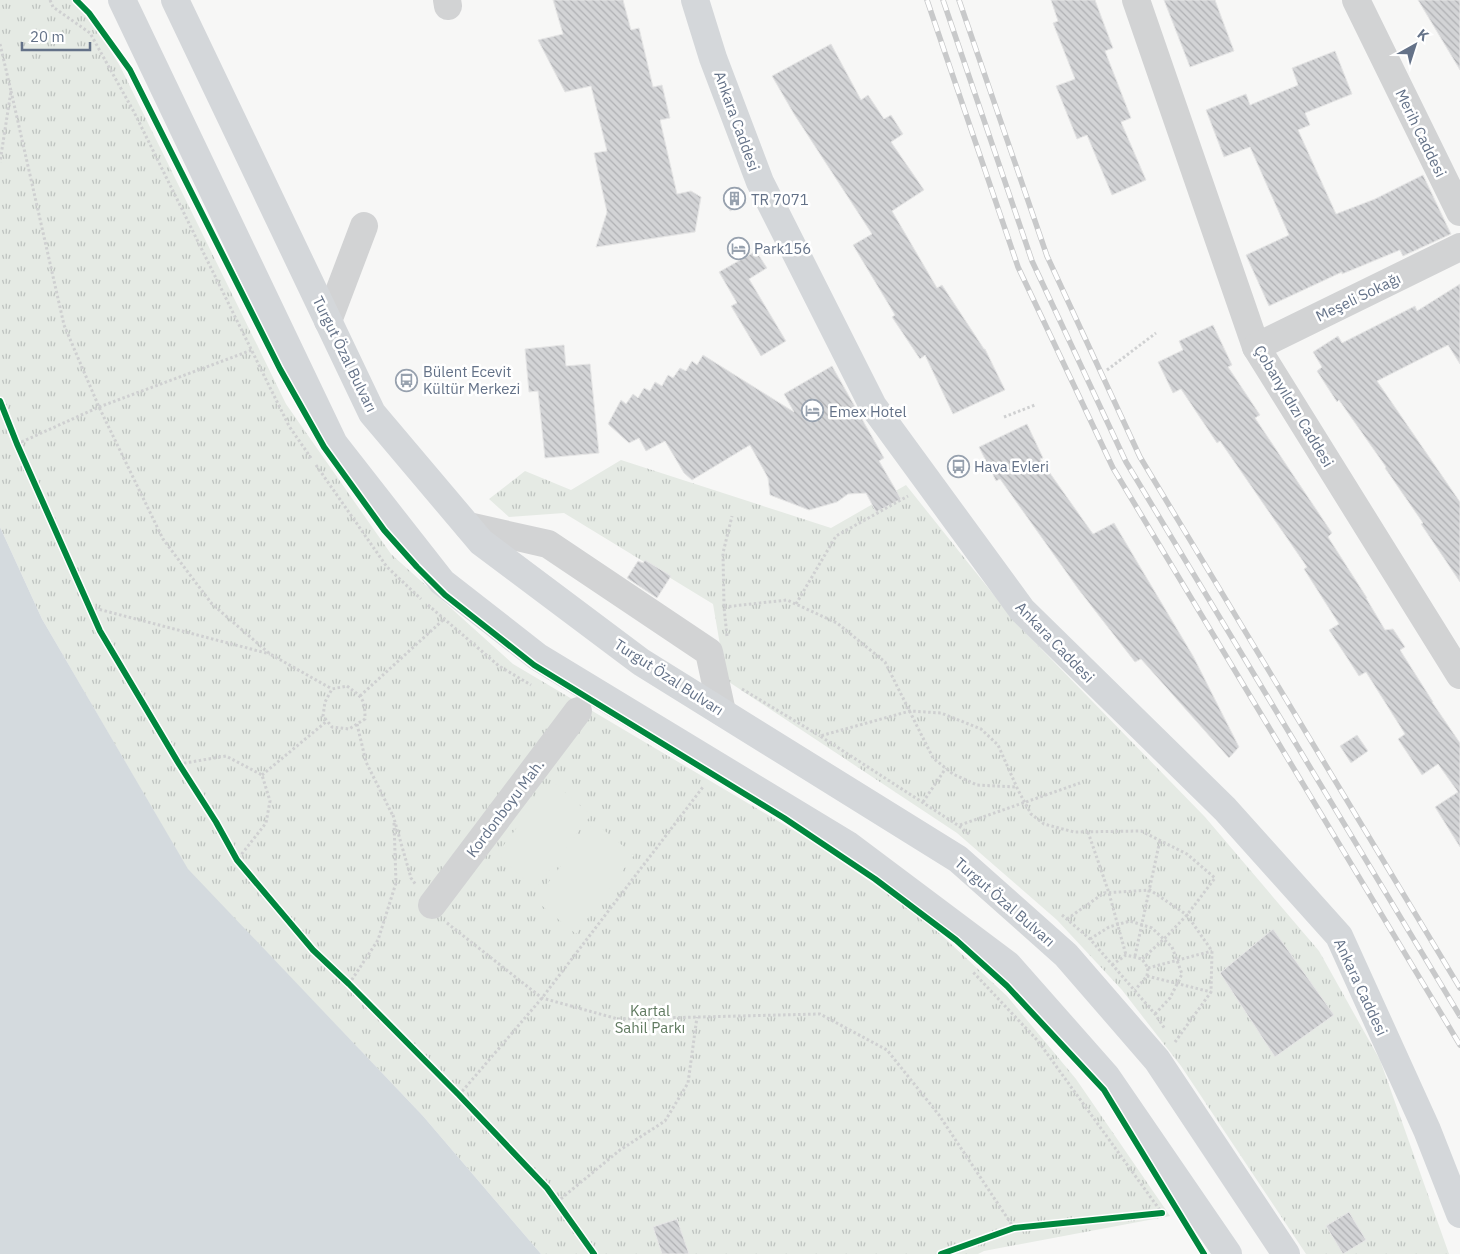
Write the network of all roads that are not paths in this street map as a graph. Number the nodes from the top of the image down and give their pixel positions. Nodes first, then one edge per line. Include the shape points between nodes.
1 (175, 0) edge
2 (695, 0) edge
3 (1136, 0) edge
4 (1356, 0) edge
5 (122, 1) edge
6 (1460, 212) edge
7 (364, 226) dead end
8 (1460, 247) edge
9 (328, 321) junction
10 (1256, 347) junction
11 (468, 526) junction
12 (1460, 675) edge
13 (578, 711) dead end
14 (722, 712) junction
15 (432, 905) road end
16 (1460, 1214) edge
17 (1228, 1254) edge
18 (1286, 1254) edge

1 - 9 main road, Turgut Özal Bulvarı
2 - 16 main road, Ankara Caddesi via 713,58 760,182 874,406 1022,610 1225,809 1339,936 1427,1130
3 - 10 street, Çobanyıldızı Caddesi
4 - 6 street, Merih Caddesi
5 - 17 main road via 334,444 442,582 538,657 848,845 1008,965 1106,1076
7 - 9 street
8 - 10 street, Meşeli Sokağı
9 - 11 main road, Turgut Özal Bulvarı via 372,413
10 - 12 street, Çobanyıldızı Caddesi
11 - 14 main road, Turgut Özal Bulvarı via 481,542 641,662
11 - 14 street via 548,544 708,652
13 - 15 street, Kordonboyu Mah.
14 - 18 main road, Turgut Özal Bulvarı via 958,859 1066,955 1157,1060

